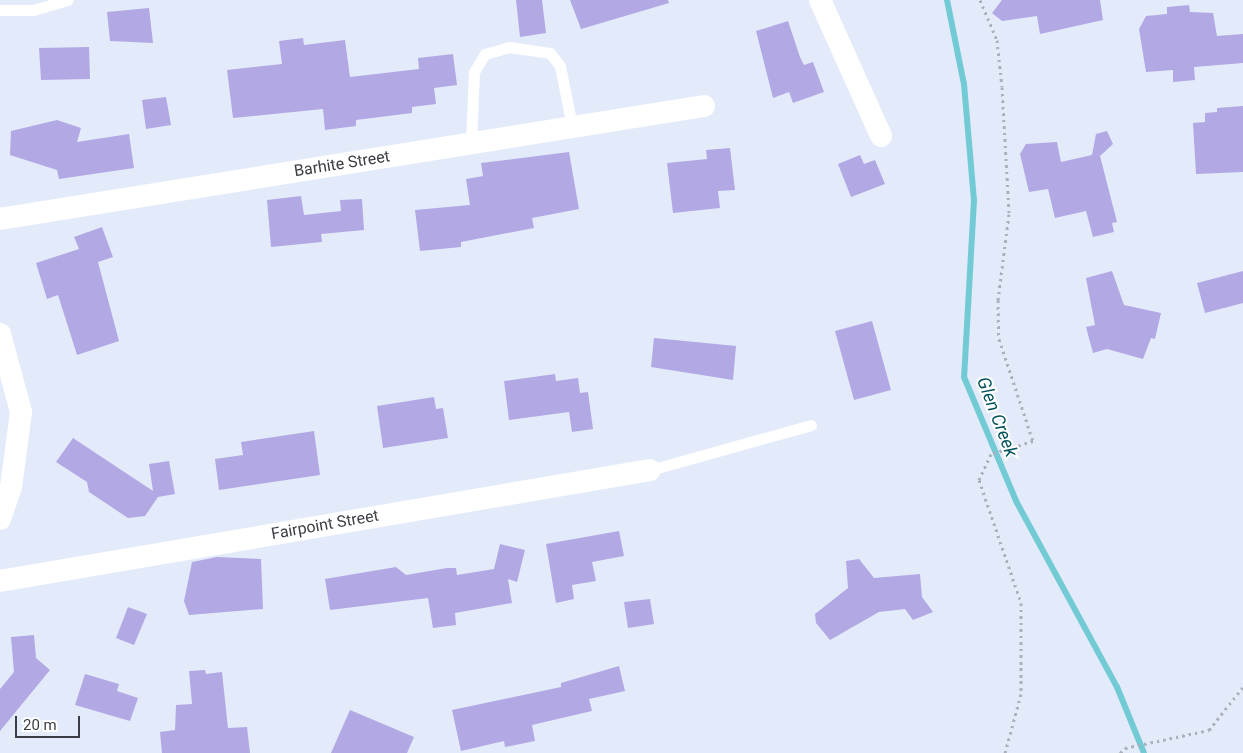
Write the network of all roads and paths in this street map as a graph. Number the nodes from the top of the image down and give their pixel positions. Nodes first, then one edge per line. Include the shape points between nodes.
1 (68, 0) edge
2 (820, 0) edge
3 (980, 0) edge
4 (0, 10) edge
5 (694, 107) dead end
6 (572, 126) junction
7 (881, 136) dead end
8 (471, 142) junction
9 (0, 219) edge
10 (0, 334) edge
11 (811, 424) dead end
12 (650, 470) joint
13 (0, 519) edge
14 (0, 581) edge
15 (1243, 687) edge
16 (1005, 753) edge
17 (1120, 753) edge

1 - 4 lane via 33,10
2 - 7 street via 856,74
3 - 16 path via 997,40 1002,87 1009,214 998,300 999,339 1033,441 991,454 979,480 1021,603 1022,694
5 - 6 street, Barhite Street
6 - 8 street, Barhite Street
6 - 8 lane via 560,66 550,53 509,46 485,54 474,72
8 - 9 street, Barhite Street
10 - 13 street via 21,412 11,487
11 - 12 lane
12 - 14 street, Fairpoint Street
15 - 17 path via 1209,730 1125,748

